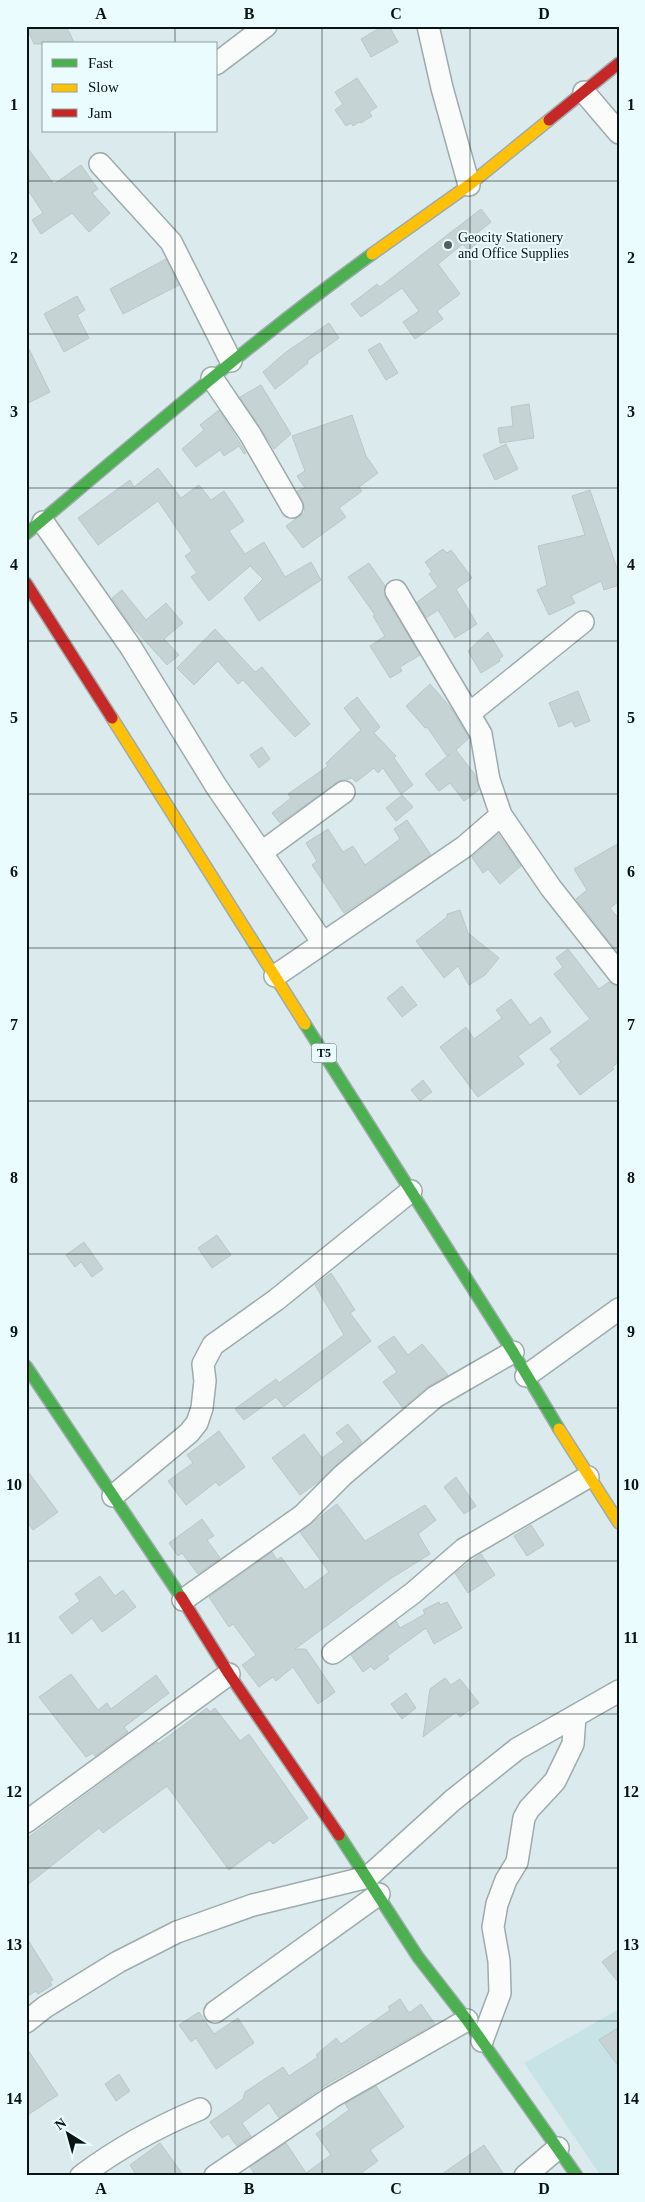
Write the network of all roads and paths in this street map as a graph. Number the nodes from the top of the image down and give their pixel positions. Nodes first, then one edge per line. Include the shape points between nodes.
1 (266, 26) edge
2 (428, 26) edge
3 (218, 62) edge
4 (619, 63) edge
5 (584, 92) junction
6 (619, 133) edge
7 (100, 164) dead end
8 (469, 185) junction
9 (231, 361) junction
10 (212, 378) junction
11 (292, 508) dead end
12 (35, 528) edge
13 (26, 583) edge
14 (396, 590) dead end
15 (582, 622) dead end
16 (470, 713) junction
17 (344, 792) dead end
18 (500, 815) junction
19 (262, 852) junction
20 (324, 943) junction
21 (619, 974) edge
22 (275, 976) junction
23 (412, 1191) junction
24 (619, 1309) edge
25 (513, 1352) junction
26 (26, 1366) edge
27 (526, 1376) junction
28 (588, 1477) junction
29 (113, 1496) junction
30 (619, 1524) edge
31 (183, 1600) junction
32 (333, 1653) dead end
33 (229, 1674) junction
34 (619, 1691) edge
35 (574, 1716) junction
36 (26, 1822) edge
37 (373, 1885) junction
38 (214, 2012) dead end
39 (467, 2020) junction
40 (26, 2022) edge
41 (482, 2041) junction
42 (200, 2109) dead end
43 (558, 2148) junction
44 (244, 2168) edge
45 (81, 2176) edge
46 (215, 2176) edge
47 (525, 2176) edge
48 (577, 2176) edge

1 - 3 street
2 - 8 street
4 - 5 main road
5 - 6 street
5 - 8 main road
7 - 9 street via 171,242
8 - 9 main road via 310,299
9 - 10 main road
10 - 11 street via 250,434
10 - 12 main road
12 - 19 street via 130,646 216,786
13 - 22 main road, T5
14 - 16 street
15 - 16 street
16 - 18 street via 482,734 489,780
17 - 19 street
18 - 20 street via 464,847
18 - 21 street via 551,888
19 - 20 street
20 - 22 street
22 - 23 main road, T5
23 - 25 main road, T5
23 - 29 street via 276,1300 212,1346 203,1364 205,1381 197,1423 189,1434
24 - 27 street
25 - 27 main road, T5
25 - 31 street via 435,1397 343,1475 303,1515
26 - 29 main road
27 - 28 main road, T5
28 - 30 main road, T5
28 - 32 street via 464,1549 413,1593
29 - 31 main road
31 - 33 main road
33 - 36 street
33 - 37 main road
34 - 35 street
35 - 37 street via 517,1749 453,1800
35 - 41 street via 572,1744 555,1782 524,1818 517,1862 497,1904 493,1927 500,1993
37 - 38 street
37 - 39 main road via 418,1957
37 - 40 street via 253,1905 177,1932 118,1962
39 - 41 main road
39 - 44 street via 332,2097
41 - 43 main road
42 - 45 street via 160,2126
43 - 47 street
43 - 48 main road
44 - 46 street

